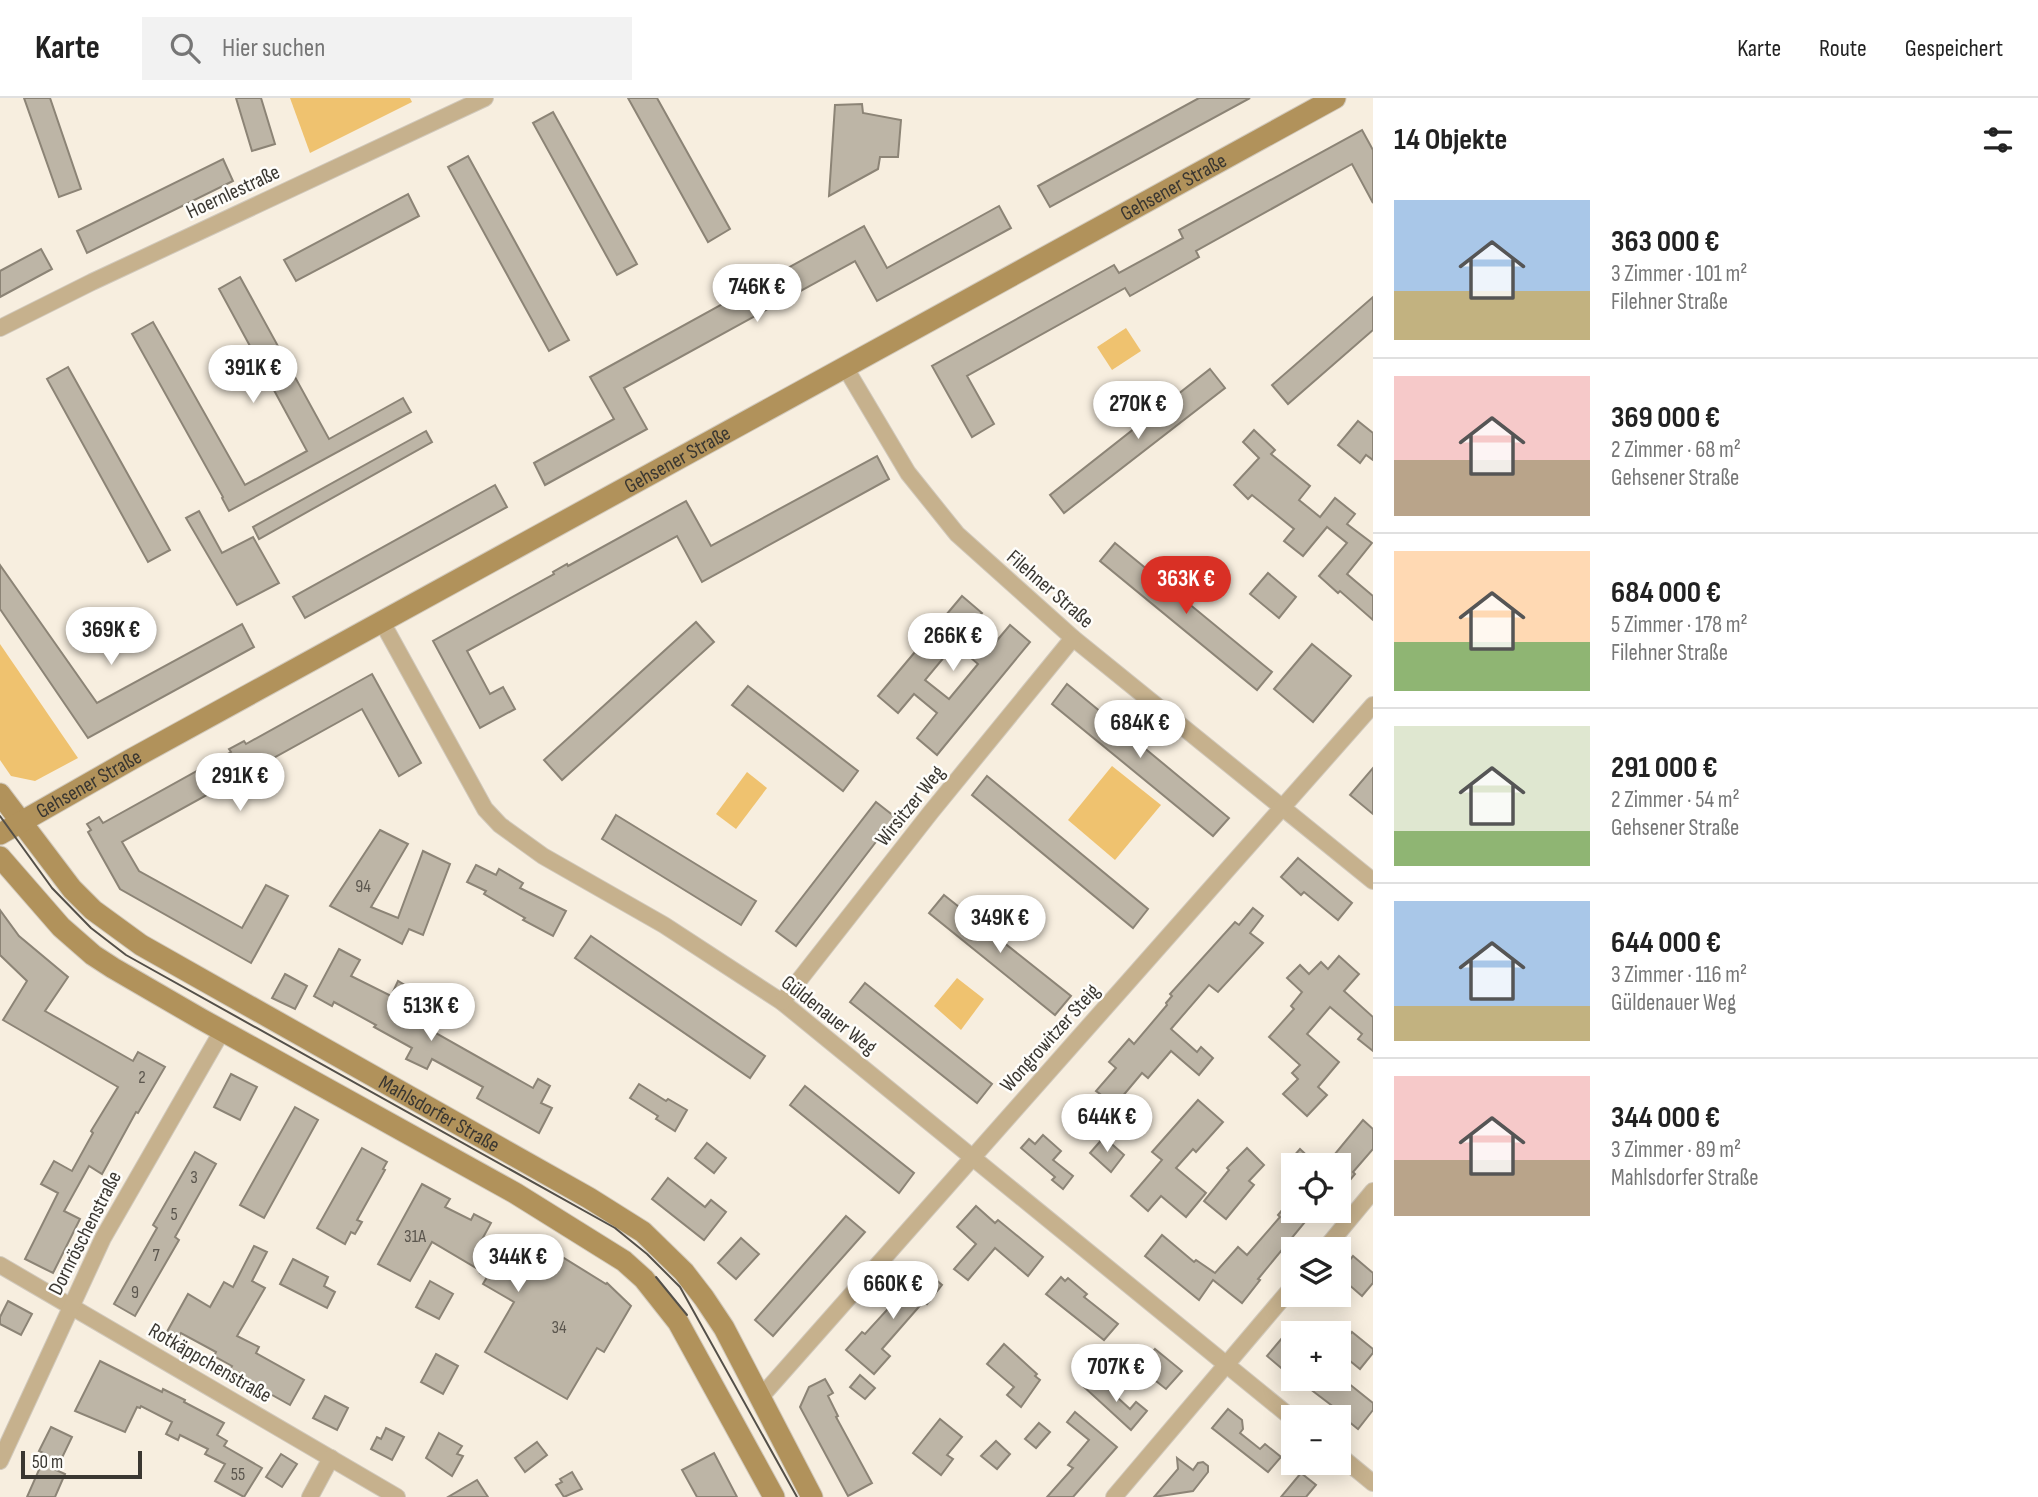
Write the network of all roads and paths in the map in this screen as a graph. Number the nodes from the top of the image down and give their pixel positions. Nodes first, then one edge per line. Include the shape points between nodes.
1 (485, 98) edge
2 (1335, 98) edge
3 (0, 328) edge
4 (845, 367) junction
5 (382, 622) junction
6 (1073, 638) junction
7 (1373, 705) edge
8 (0, 794) edge
9 (1284, 808) junction
10 (20, 821) junction
11 (0, 834) edge
12 (0, 857) edge
13 (1373, 881) edge
14 (240, 1000) junction
15 (782, 1002) junction
16 (222, 1031) junction
17 (972, 1156) junction
18 (1373, 1191) edge
19 (1335, 1237) edge
20 (0, 1265) edge
21 (1281, 1300) edge
22 (70, 1307) junction
23 (1227, 1365) junction
24 (759, 1399) junction
25 (1281, 1409) edge
26 (730, 1415) junction
27 (331, 1458) junction
28 (0, 1461) edge
29 (1351, 1465) edge
30 (1373, 1483) edge
31 (310, 1497) edge
32 (397, 1497) edge
33 (774, 1497) edge
34 (812, 1497) edge
35 (1114, 1497) edge

1 - 3 street, Hoernlestraße
2 - 4 main road, Gehsener Straße
4 - 5 main road, Gehsener Straße
4 - 6 street, Filehner Straße via 926,498 957,534
5 - 10 main road, Gehsener Straße
5 - 15 street, Güldenauer Weg via 485,809 500,825
6 - 9 street, Filehner Straße
6 - 15 street, Wirsitzer Weg
7 - 9 street, Wongrowitzer Steig
8 - 10 main road, Mahlsdorfer Straße
9 - 13 street, Filehner Straße
9 - 17 street, Wongrowitzer Steig
10 - 11 main road, Gehsener Straße
10 - 14 main road, Mahlsdorfer Straße via 93,910 141,945
12 - 16 main road, Mahlsdorfer Straße via 48,914 93,955
14 - 16 main road
14 - 24 main road, Mahlsdorfer Straße via 643,1232 704,1298
15 - 17 street, Güldenauer Weg
16 - 22 street, Dornröschenstraße via 103,1238
16 - 26 main road, Mahlsdorfer Straße via 515,1193 624,1261 678,1322
17 - 23 street, Güldenauer Weg
17 - 24 street, Wongrowitzer Steig
18 - 19 street
20 - 22 street, Rotkäppchenstraße
21 - 23 street
22 - 27 street, Rotkäppchenstraße
22 - 28 street, Dornröschenstraße
23 - 25 street, Güldenauer Weg
23 - 35 street
24 - 26 main road
24 - 34 main road, Mahlsdorfer Straße
26 - 33 main road, Mahlsdorfer Straße
27 - 31 street
27 - 32 street, Rotkäppchenstraße
29 - 30 street

